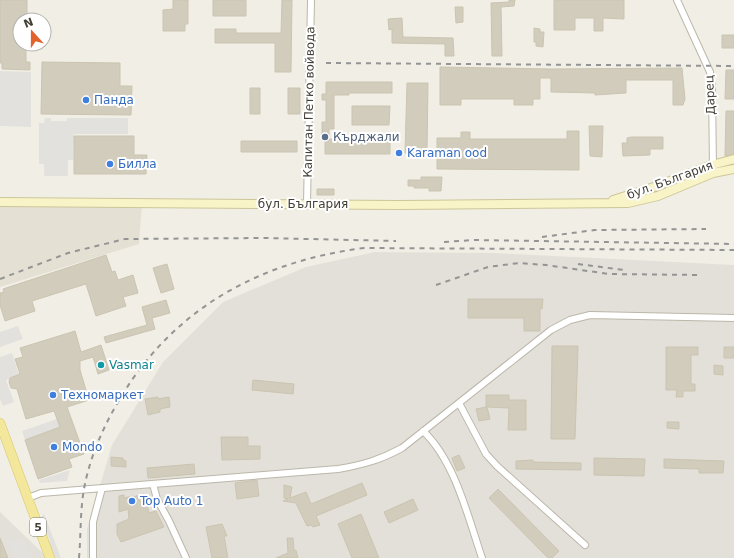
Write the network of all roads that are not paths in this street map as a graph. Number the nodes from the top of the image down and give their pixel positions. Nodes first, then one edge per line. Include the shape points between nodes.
1 (311, 0) edge
2 (677, 0) edge
3 (734, 159) edge
4 (713, 169) junction
5 (734, 169) edge
6 (0, 202) edge
7 (307, 204) junction
8 (734, 318) edge
9 (459, 403) junction
10 (0, 423) edge
11 (423, 431) junction
12 (153, 484) junction
13 (102, 488) junction
14 (28, 498) junction
15 (586, 546) dead end
16 (50, 558) edge
17 (93, 558) edge
18 (186, 558) edge
19 (482, 558) edge

1 - 7 street, Капитан Петко войвода
2 - 4 street, Дарец via 710,72
3 - 4 street, бул. България
4 - 5 street, бул. България
4 - 7 street, бул. България via 658,196 628,203
6 - 7 street, бул. България
8 - 9 street via 590,315 570,320 551,330
9 - 11 street
9 - 15 street via 486,454 496,466
10 - 14 main road, 5
11 - 12 street via 402,448 380,460 360,465
11 - 19 street via 444,457
12 - 13 street
12 - 18 street via 157,499
13 - 14 street via 41,493
13 - 17 street via 93,522
14 - 16 main road, 5

